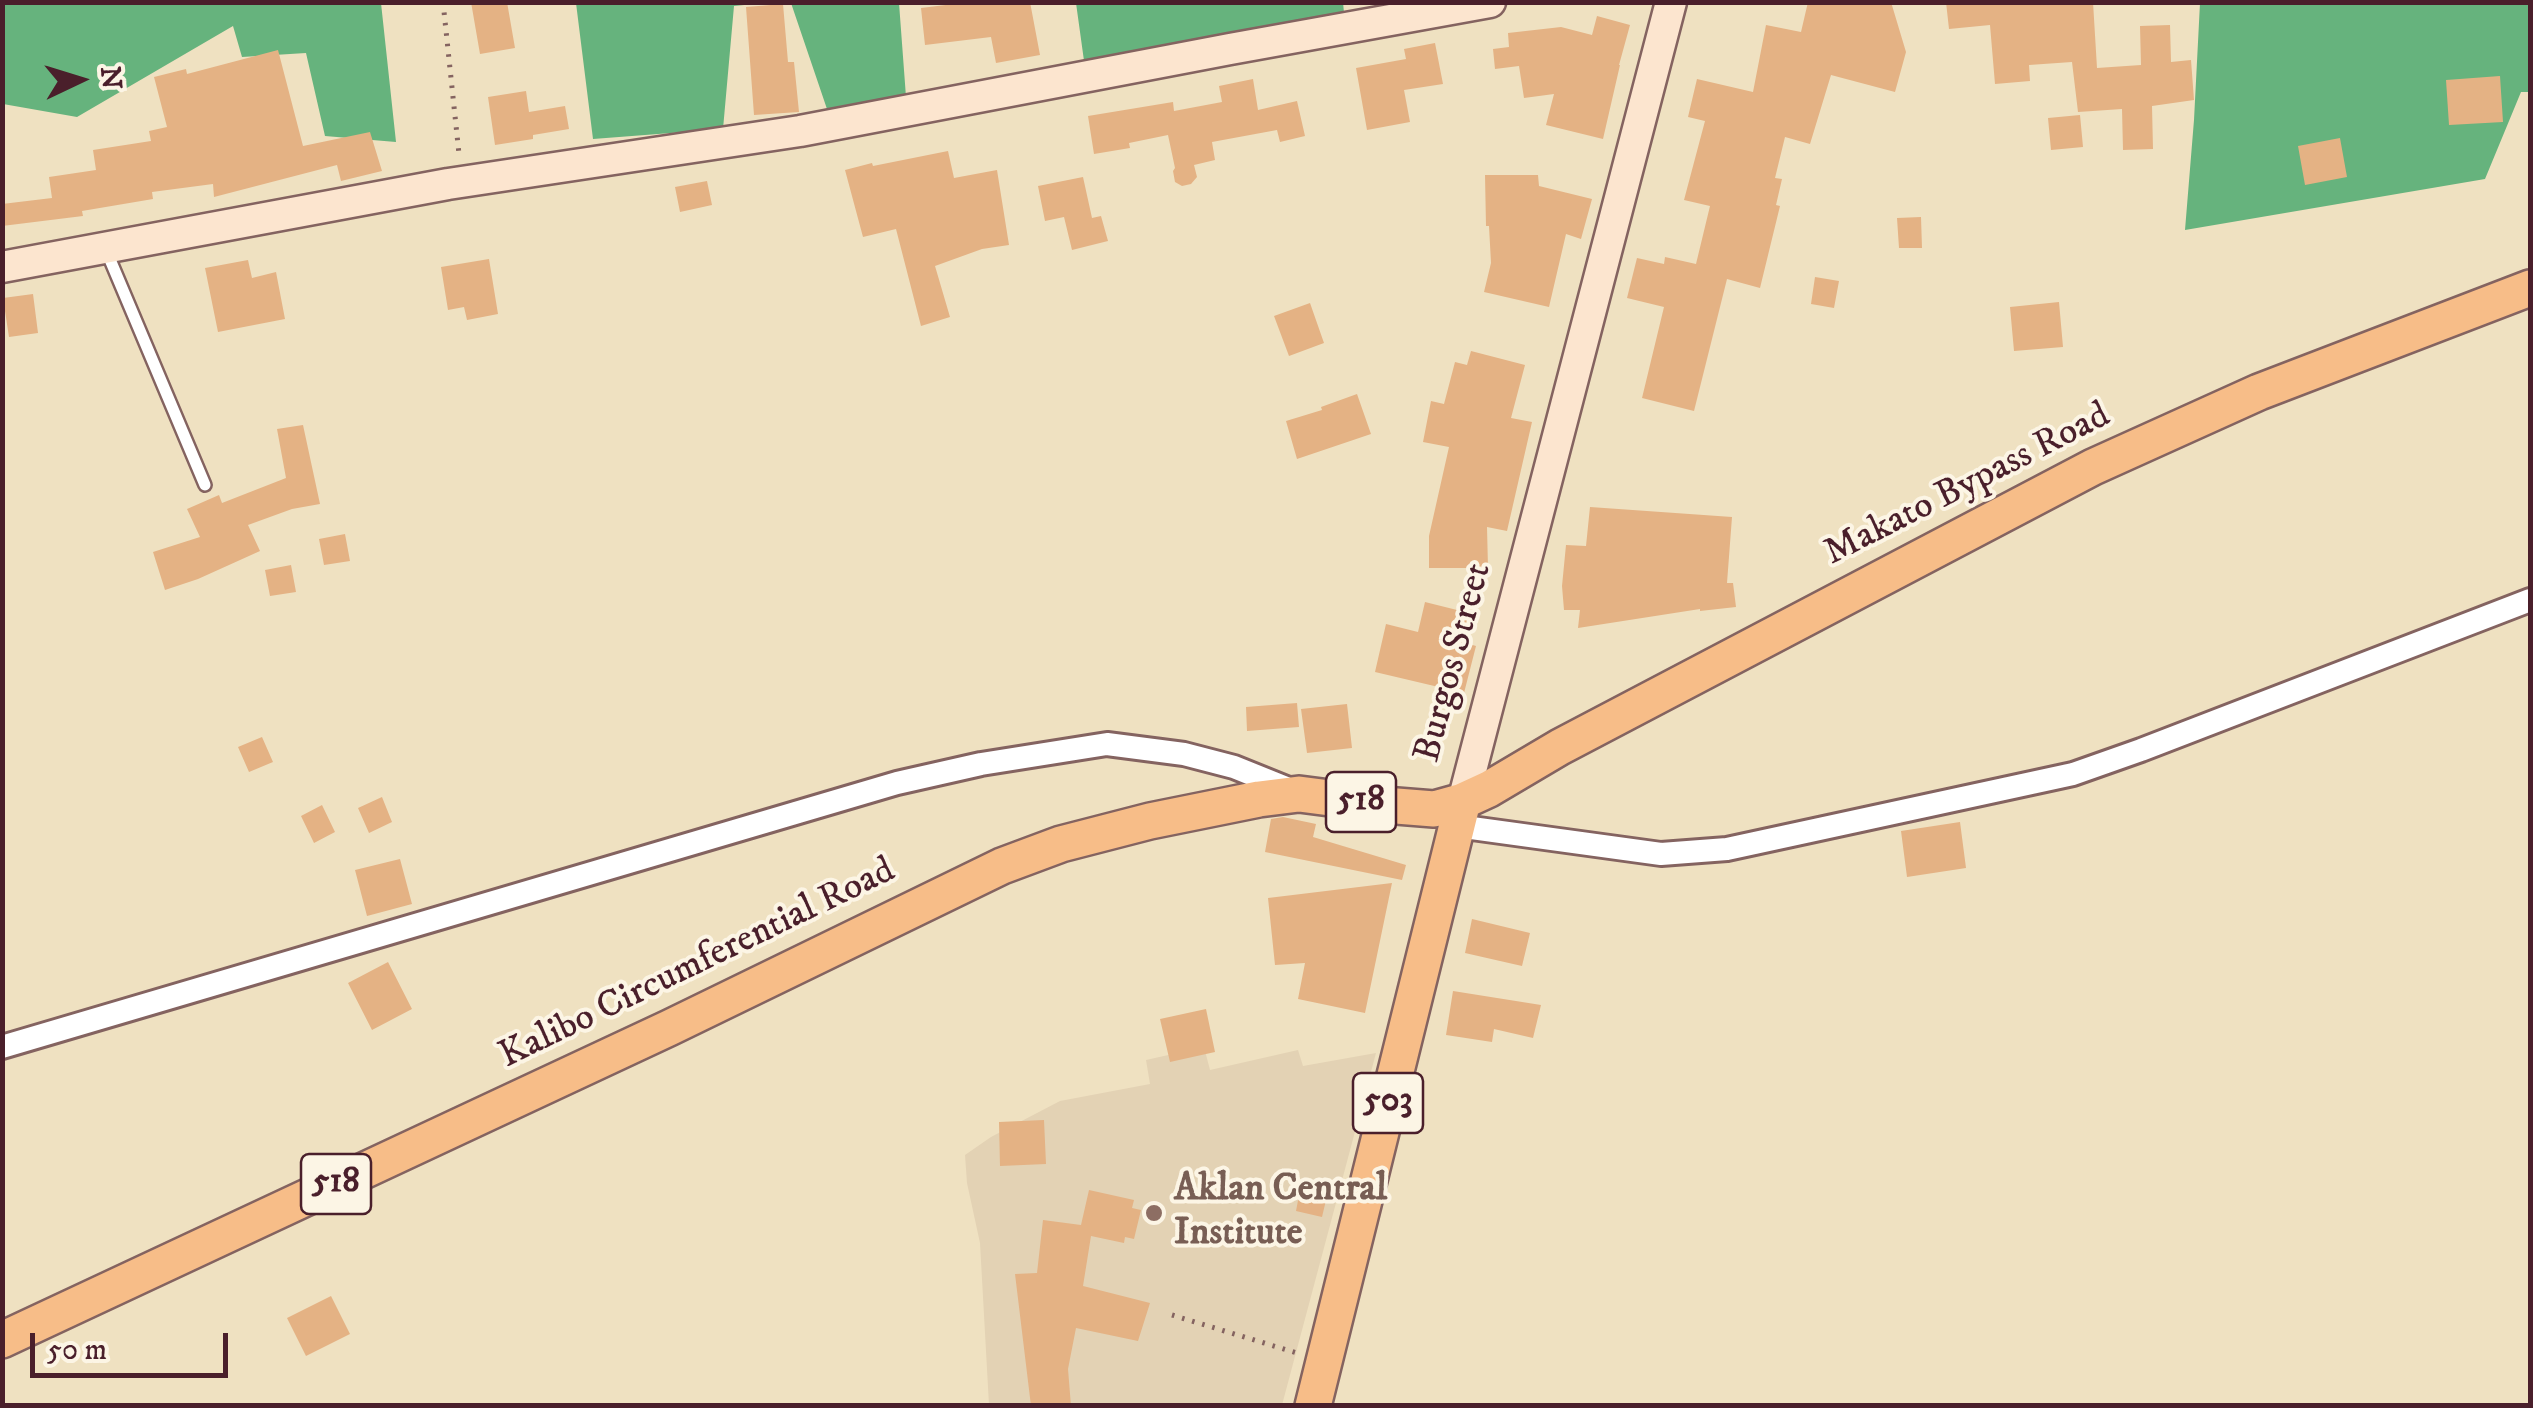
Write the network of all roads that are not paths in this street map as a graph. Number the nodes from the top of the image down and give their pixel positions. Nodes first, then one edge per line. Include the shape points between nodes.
1 (1490, 2) edge
2 (1671, 2) edge
3 (104, 246) junction
4 (2, 267) edge
5 (2530, 288) edge
6 (205, 485) dead end
7 (2530, 600) edge
8 (1299, 794) junction
9 (1460, 814) junction
10 (2, 1047) edge
11 (2, 1340) edge
12 (1313, 1406) edge

1 - 3 street via 800,132 448,184
2 - 9 street, Burgos Street / 503
3 - 4 street
3 - 6 lane
5 - 9 main road, Makato Bypass Road via 2259,392 2093,467 1560,747
7 - 9 street via 2073,774 1727,849 1661,854
8 - 9 main road, Kalibo Circumferential Road / 518
8 - 10 street via 1234,767 1107,744 981,764 897,783
8 - 11 main road, Kalibo Circumferential Road / 518 via 1105,831 1002,866
9 - 12 main road, Burgos Street / 503

